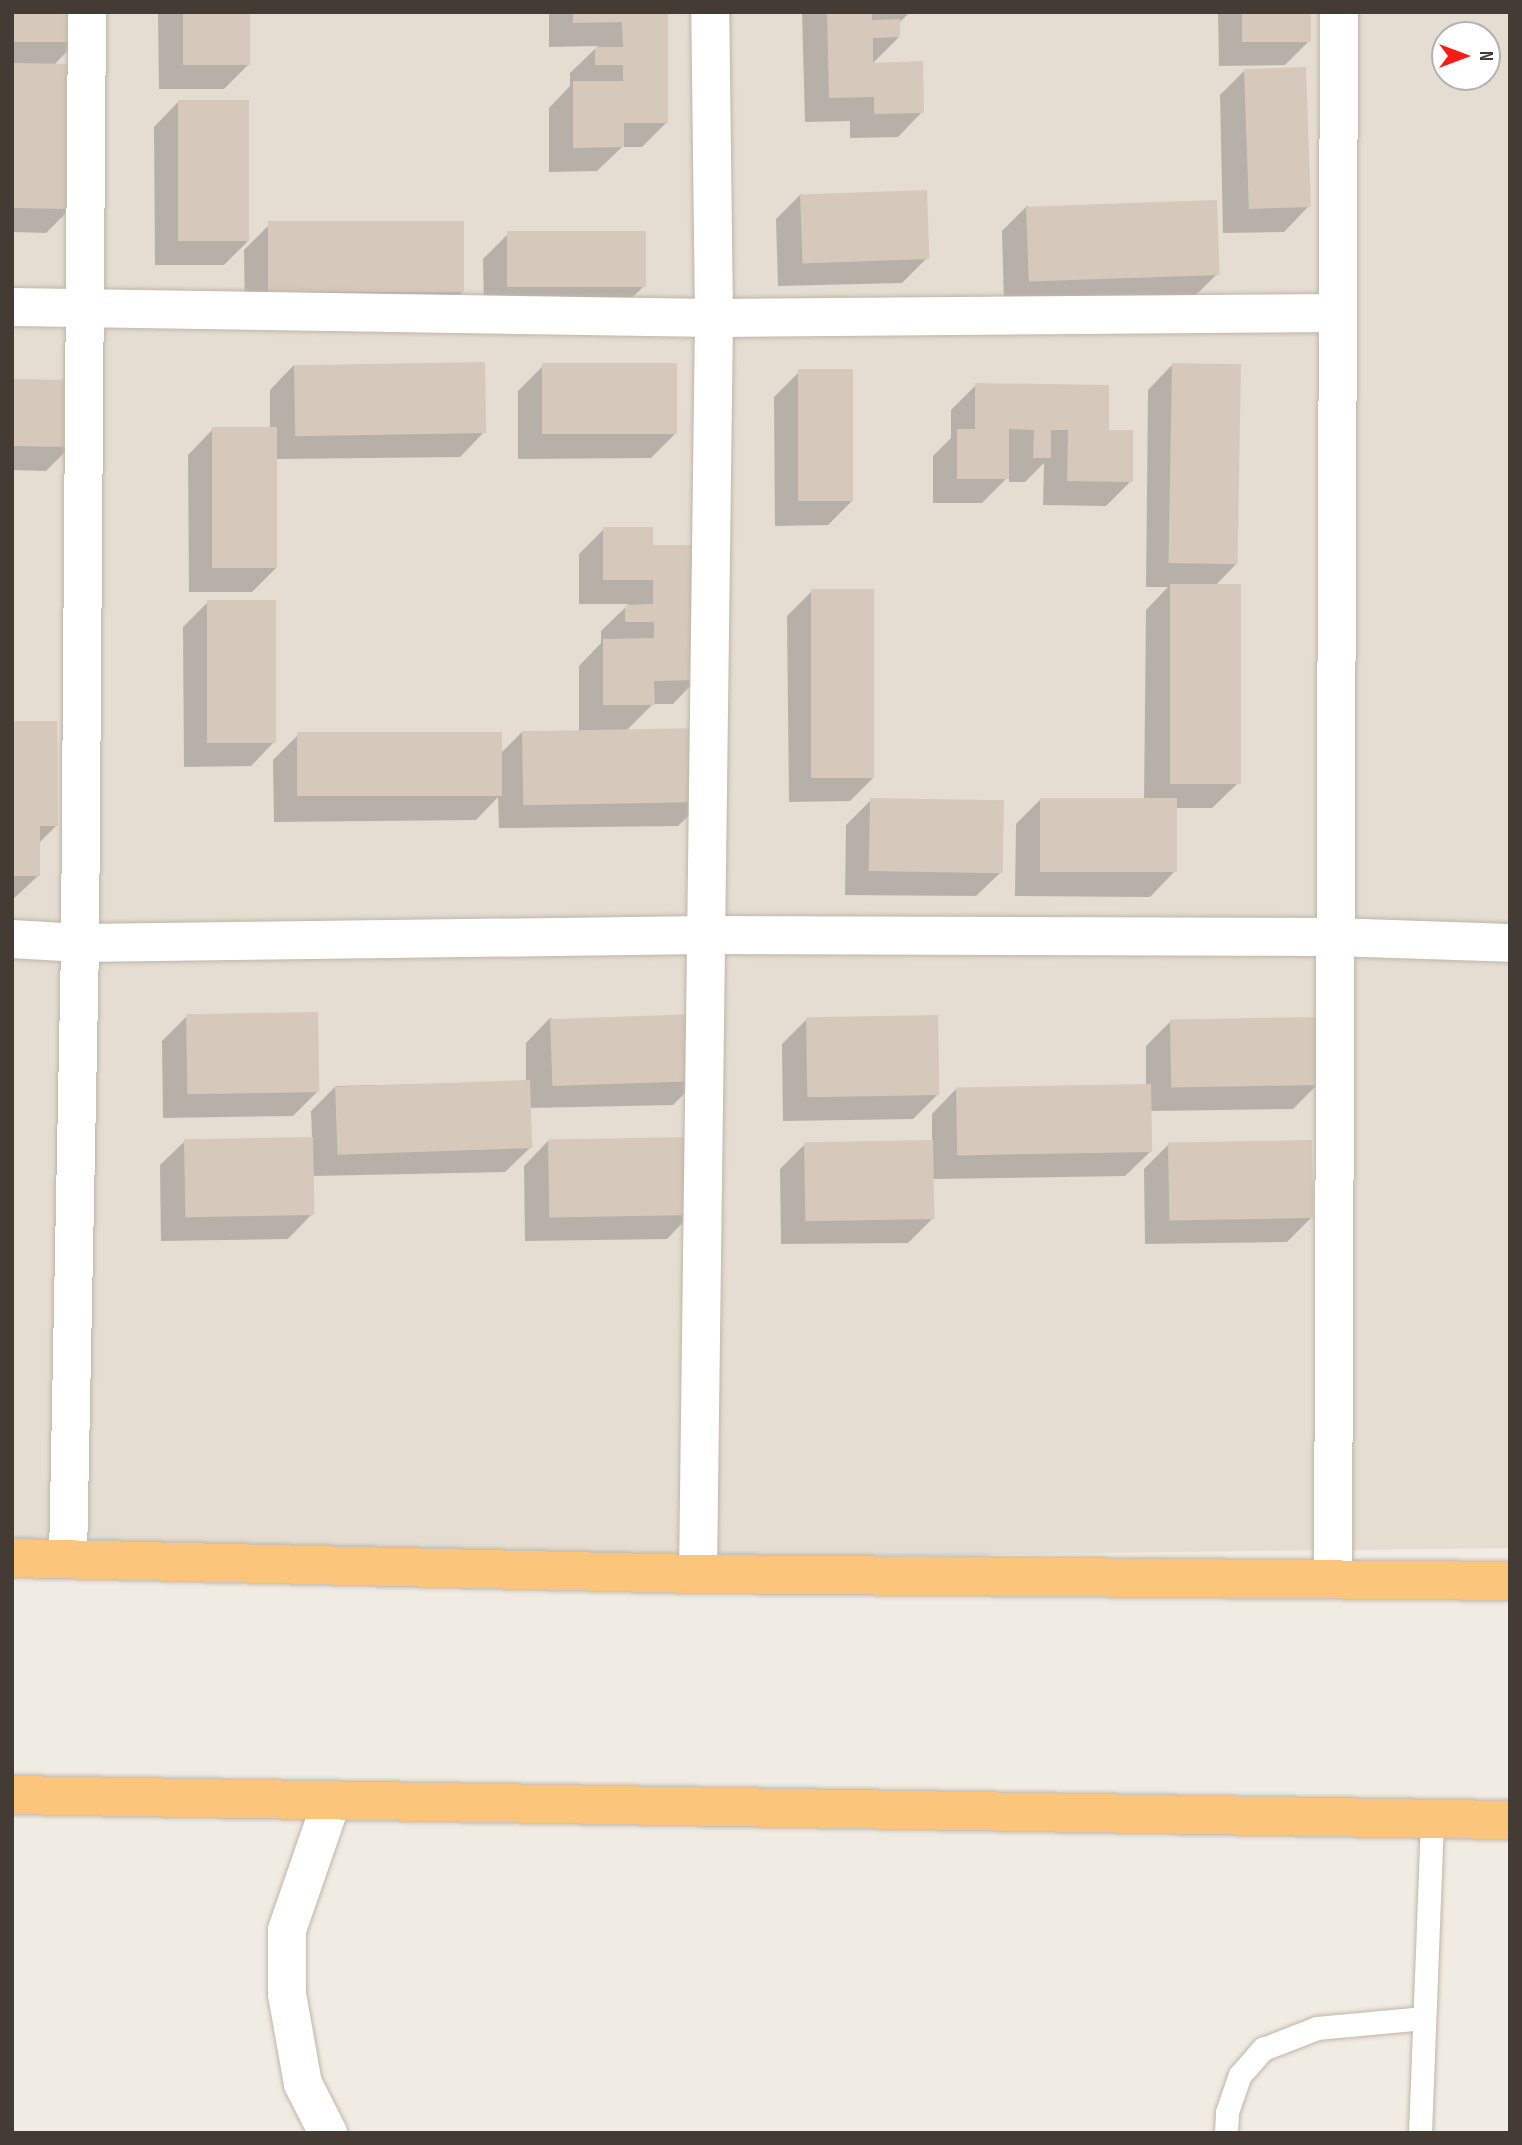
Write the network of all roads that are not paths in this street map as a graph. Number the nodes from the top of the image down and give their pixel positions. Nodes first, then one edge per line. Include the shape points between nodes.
1 (87, 12) edge
2 (710, 12) edge
3 (1339, 12) edge
4 (12, 307) edge
5 (82, 308) junction
6 (1335, 313) junction
7 (714, 318) junction
8 (707, 935) junction
9 (1333, 937) junction
10 (12, 939) edge
11 (80, 943) junction
12 (1510, 943) edge
13 (12, 1558) edge
14 (68, 1559) junction
15 (698, 1574) junction
16 (1333, 1577) junction
17 (1510, 1581) edge
18 (12, 1795) edge
19 (331, 1803) junction
20 (1432, 1819) junction
21 (1510, 1820) edge
22 (1424, 2018) junction
23 (328, 2133) edge
24 (1226, 2133) edge
25 (1420, 2133) edge

1 - 5 street
2 - 7 street
3 - 6 street
4 - 5 street
5 - 7 street
5 - 11 street
6 - 7 street
6 - 9 street
7 - 8 street
8 - 9 street
8 - 11 street
8 - 15 street
9 - 12 street
9 - 16 street
10 - 11 street
11 - 14 street
13 - 14 highway
14 - 15 highway
15 - 16 highway
16 - 17 highway
18 - 19 highway
19 - 20 highway
19 - 23 street via 287,1930 287,1994 303,2084
20 - 21 highway
20 - 22 lane
22 - 24 lane via 1317,2028 1263,2049 1240,2075 1227,2112
22 - 25 lane

